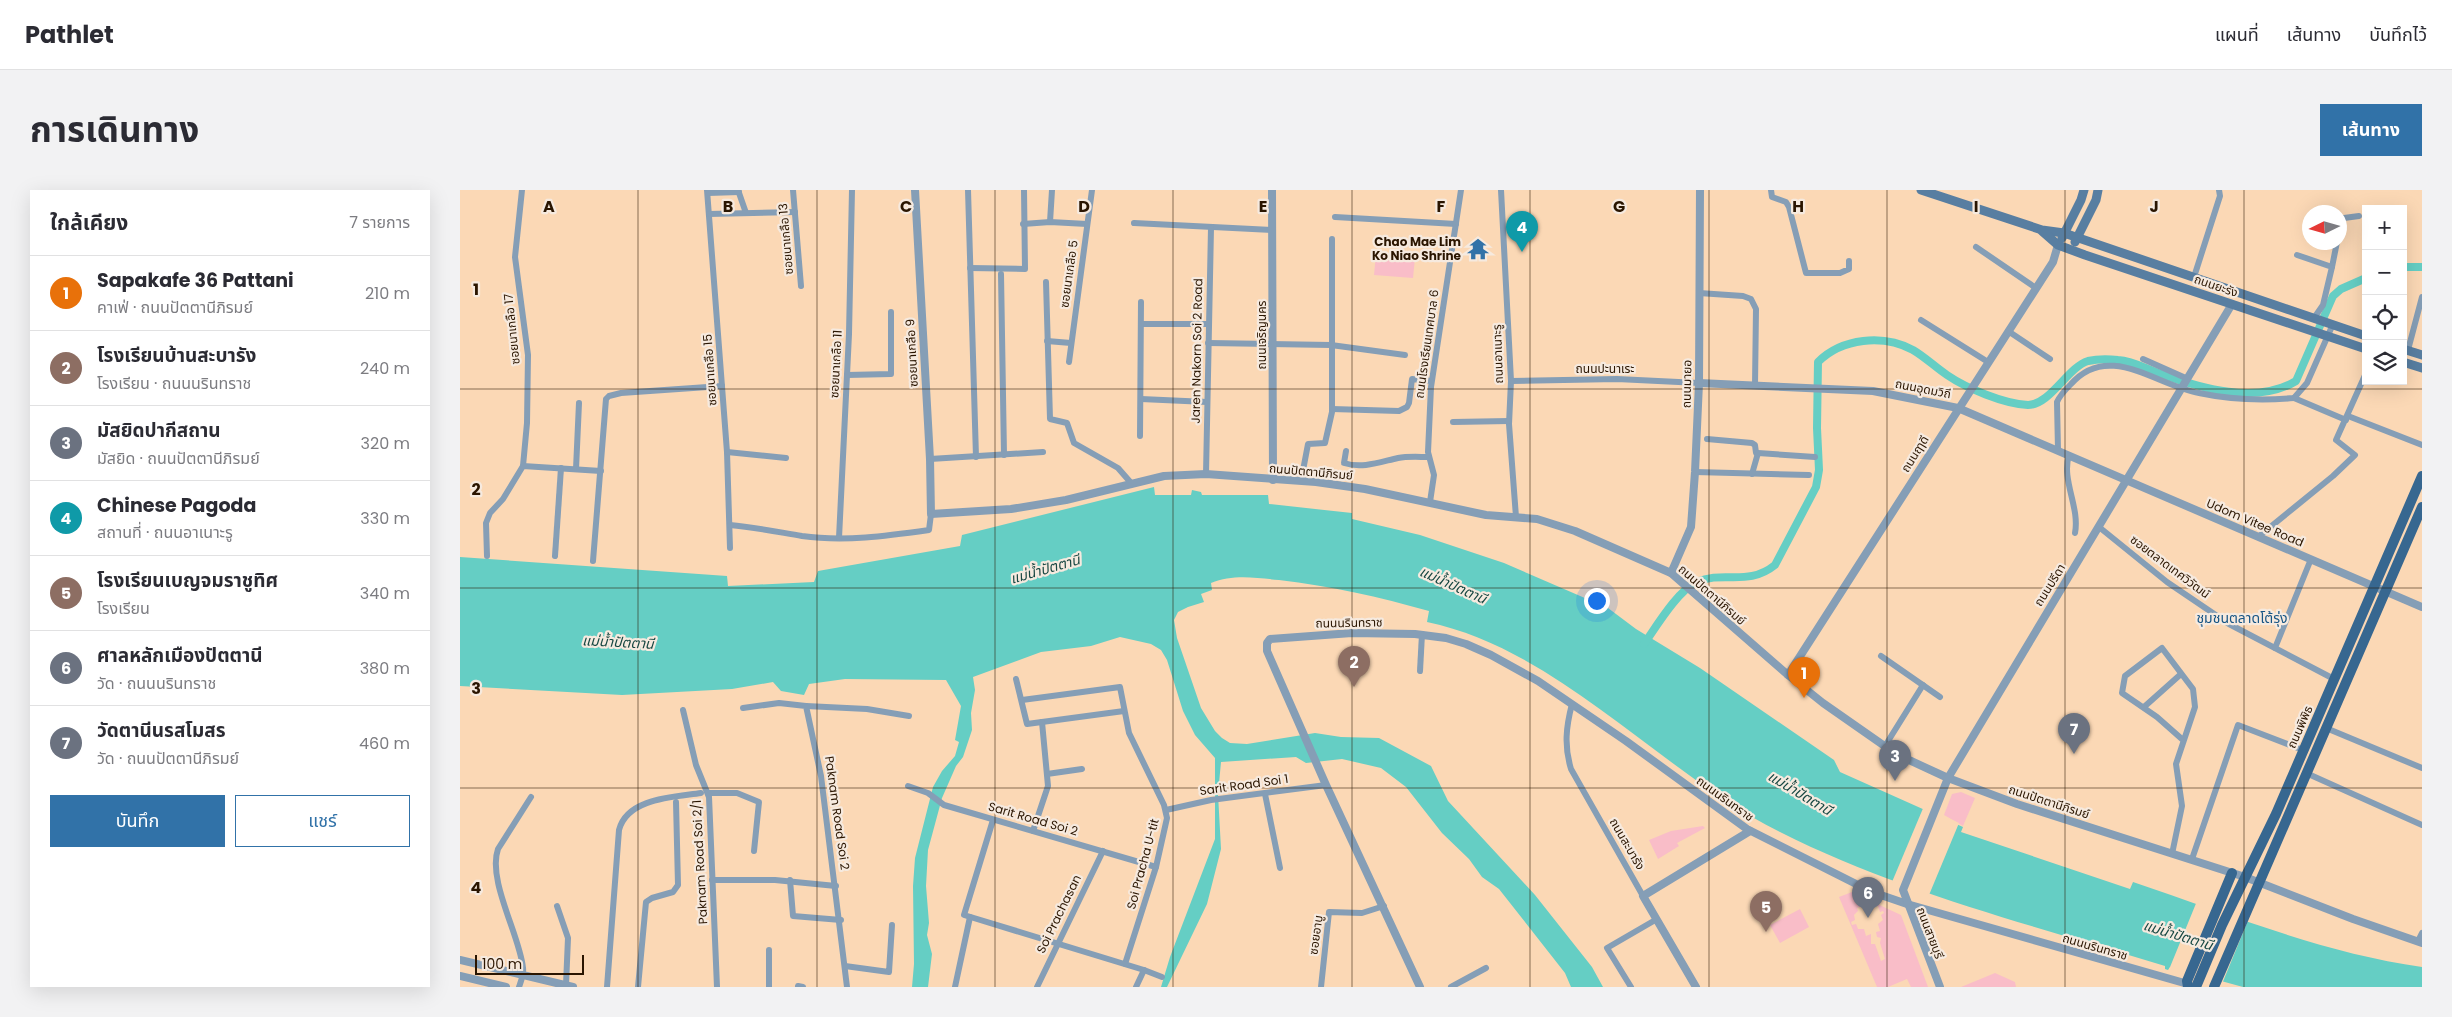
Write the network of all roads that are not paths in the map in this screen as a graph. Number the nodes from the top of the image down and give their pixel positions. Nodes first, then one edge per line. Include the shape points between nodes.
1 (522, 190) edge
2 (793, 190) edge
3 (852, 190) edge
4 (915, 190) edge
5 (968, 190) edge
6 (1024, 190) edge
7 (1052, 190) edge
8 (1092, 190) edge
9 (1272, 190) edge
10 (1461, 190) edge
11 (1501, 190) edge
12 (1700, 190) edge
13 (1770, 190) edge
14 (1921, 190) edge
15 (2084, 190) edge
16 (2098, 190) edge
17 (2219, 190) edge
18 (708, 191) edge
19 (739, 191) edge
20 (795, 212) junction
21 (746, 213) junction
22 (709, 214) junction
23 (2359, 216) dead end
24 (1335, 217) dead end
25 (2347, 218) edge
26 (1050, 222) junction
27 (1134, 223) dead end
28 (1023, 224) junction
29 (1088, 224) junction
30 (1456, 224) junction
31 (1211, 228) junction
32 (1272, 230) junction
33 (2042, 230) junction
34 (2064, 233) junction
35 (2077, 238) junction
36 (1332, 239) dead end
37 (2058, 245) junction
38 (1976, 248) dead end
39 (2071, 250) junction
40 (2335, 250) edge
41 (2297, 255) dead end
42 (1849, 261) dead end
43 (2332, 267) junction
44 (970, 268) junction
45 (1001, 274) dead end
46 (2194, 277) junction
47 (1046, 282) dead end
48 (800, 286) dead end
49 (2036, 288) junction
50 (1699, 293) junction
51 (2422, 297) edge
52 (1141, 302) dead end
53 (2232, 304) junction
54 (890, 312) dead end
55 (2315, 318) junction
56 (1921, 320) dead end
57 (1141, 324) junction
58 (1209, 324) junction
59 (2331, 324) junction
60 (2008, 331) junction
61 (2362, 335) edge
62 (2326, 336) junction
63 (1047, 341) junction
64 (1071, 343) junction
65 (1208, 343) junction
66 (2407, 343) edge
67 (1273, 345) junction
68 (1332, 345) junction
69 (2362, 348) edge
70 (2407, 350) edge
71 (1405, 355) dead end
72 (2422, 355) edge
73 (2050, 359) dead end
74 (2143, 359) dead end
75 (1069, 362) dead end
76 (1988, 362) junction
77 (2407, 363) edge
78 (2422, 368) edge
79 (847, 375) junction
80 (1431, 381) junction
81 (1511, 381) junction
82 (2362, 382) edge
83 (1699, 383) junction
84 (2186, 384) junction
85 (1755, 385) junction
86 (722, 386) junction
87 (2294, 398) junction
88 (1140, 399) junction
89 (1207, 402) junction
90 (579, 404) dead end
91 (1958, 408) junction
92 (1332, 410) junction
93 (2347, 418) junction
94 (1509, 421) junction
95 (1453, 422) dead end
96 (1140, 436) dead end
97 (1707, 439) dead end
98 (2422, 445) edge
99 (2058, 450) junction
100 (727, 452) junction
101 (1043, 452) dead end
102 (1346, 452) dead end
103 (1756, 453) junction
104 (1004, 455) junction
105 (2069, 455) junction
106 (1429, 457) junction
107 (1814, 457) dead end
108 (786, 458) dead end
109 (976, 458) junction
110 (930, 459) junction
111 (523, 466) junction
112 (560, 468) junction
113 (576, 469) junction
114 (601, 472) junction
115 (1695, 472) junction
116 (1206, 474) junction
117 (1752, 474) junction
118 (1809, 475) dead end
119 (2422, 476) edge
120 (1274, 480) junction
121 (1301, 481) junction
122 (2127, 481) junction
123 (1132, 484) junction
124 (1430, 502) junction
125 (2422, 507) edge
126 (931, 514) junction
127 (1516, 517) junction
128 (730, 525) junction
129 (2099, 526) junction
130 (2075, 532) dead end
131 (2258, 537) junction
132 (839, 538) junction
133 (730, 548) dead end
134 (487, 556) dead end
135 (555, 556) dead end
136 (2311, 560) junction
137 (593, 562) dead end
138 (1670, 573) junction
139 (2374, 587) junction
140 (2385, 591) junction
141 (2422, 607) edge
142 (1422, 634) junction
143 (2275, 648) junction
144 (1881, 656) dead end
145 (1420, 671) dead end
146 (2182, 674) junction
147 (1788, 675) junction
148 (1016, 679) dead end
149 (2334, 679) junction
150 (1922, 685) junction
151 (1940, 697) dead end
152 (1022, 700) junction
153 (1572, 704) junction
154 (806, 706) junction
155 (2144, 707) junction
156 (743, 708) dead end
157 (683, 710) dead end
158 (1124, 711) junction
159 (909, 716) dead end
160 (1042, 722) junction
161 (2326, 728) junction
162 (2183, 740) junction
163 (1885, 746) junction
164 (2303, 750) junction
165 (2422, 768) edge
166 (1082, 769) dead end
167 (2306, 773) junction
168 (1046, 774) junction
169 (1948, 778) junction
170 (1326, 784) junction
171 (908, 786) dead end
172 (705, 793) junction
173 (1265, 794) junction
174 (531, 797) dead end
175 (676, 802) dead end
176 (1166, 810) junction
177 (993, 820) junction
178 (2422, 825) edge
179 (1033, 831) junction
180 (1750, 831) junction
181 (754, 851) dead end
182 (1103, 851) junction
183 (2172, 854) junction
184 (2192, 859) junction
185 (1156, 867) junction
186 (1280, 868) dead end
187 (2232, 873) junction
188 (2245, 877) junction
189 (712, 880) junction
190 (790, 880) junction
191 (836, 886) junction
192 (1904, 886) joint
193 (2256, 887) junction
194 (1643, 896) junction
195 (1907, 904) junction
196 (557, 906) dead end
197 (1384, 906) junction
198 (967, 916) junction
199 (1657, 919) junction
200 (841, 920) junction
201 (892, 925) dead end
202 (2422, 933) edge
203 (2420, 942) edge
204 (1057, 943) junction
205 (769, 950) dead end
206 (460, 960) edge
207 (1125, 964) junction
208 (845, 966) junction
209 (1486, 968) dead end
210 (1144, 970) junction
211 (523, 975) junction
212 (460, 976) edge
213 (1162, 977) dead end
214 (2191, 984) edge
215 (570, 986) edge
216 (2214, 986) edge
217 (506, 987) edge
218 (519, 987) edge
219 (607, 987) edge
220 (638, 987) edge
221 (717, 987) edge
222 (769, 987) edge
223 (847, 987) edge
224 (955, 987) edge
225 (1037, 987) edge
226 (1136, 987) edge
227 (1321, 987) edge
228 (1420, 987) edge
229 (1451, 987) edge
230 (1631, 987) edge
231 (1696, 987) edge
232 (1940, 987) edge

1 - 111 street, ซอยนาเกลือ 17 via 516,257 528,355
2 - 20 street, ซอยนาเกลือ 13
3 - 79 street, ซอยนาเกลือ 11
4 - 110 street, ซอยนาเกลือ 9
5 - 44 street
6 - 28 street
7 - 26 street
8 - 29 street, ซอยนาเกลือ 5
9 - 32 street, ถนนเจริญนคร
10 - 30 street, ถนนโรงเรียนเทศบาล 6
11 - 81 street, ถนนอาเนาะรู
12 - 50 street, ถนนมายอ
13 - 42 street via 1772,197 1786,202 1789,208 1806,273 1840,273 1849,269
14 - 33 main road
15 - 34 main road
16 - 35 main road
17 - 46 street via 2220,196
18 - 19 street
18 - 22 street, ซอยนาเกลือ 15
19 - 21 street
20 - 21 street
20 - 48 street, ซอยนาเกลือ 13
21 - 22 street
22 - 86 street, ซอยนาเกลือ 15
23 - 25 street
24 - 30 street
26 - 28 street
26 - 29 street
27 - 31 street
28 - 44 street via 1025,269
29 - 64 street, ซอยนาเกลือ 5
30 - 80 street, ถนนโรงเรียนเทศบาล 6
31 - 32 street
31 - 58 street, Jaren Nakorn Soi 2 Road
32 - 67 street, ถนนเจริญนคร
33 - 34 main road, ถนนยะรัง
33 - 37 main road
34 - 35 main road, ถนนยะรัง
34 - 37 main road
35 - 39 main road
35 - 46 main road, ถนนยะรัง
36 - 68 street
37 - 39 main road, ถนนยะรัง
37 - 49 street, ถนนฤๅดี via 2053,262
38 - 49 street
39 - 53 main road, ถนนยะรัง
40 - 43 street
41 - 43 street
43 - 55 street via 2323,305
44 - 109 street
45 - 104 street
46 - 55 main road, ถนนยะรัง
47 - 63 street
49 - 60 street, ถนนฤๅดี
50 - 83 street, ถนนมายอ
50 - 85 street via 1750,299 1756,309
51 - 66 street
52 - 57 street
53 - 62 main road, ถนนยะรัง
53 - 84 street, ถนนปรีดา
54 - 79 street via 891,374
55 - 59 main road, ถนนยะรัง
56 - 76 street
57 - 58 street
57 - 88 street
58 - 65 street, Jaren Nakorn Soi 2 Road
59 - 61 main road, ถนนยะรัง
59 - 62 street
60 - 73 street
60 - 76 street, ถนนฤๅดี
62 - 69 main road, ถนนยะรัง
62 - 87 street via 2307,383
63 - 64 street
63 - 123 street via 1050,420 1067,423 1074,443 1118,468
64 - 75 street, ซอยนาเกลือ 5
65 - 67 street
65 - 89 street, Jaren Nakorn Soi 2 Road
67 - 68 street
67 - 120 street, ถนนเจริญนคร
68 - 71 street
68 - 92 street
70 - 72 main road
74 - 84 street
76 - 91 street, ถนนฤๅดี
77 - 78 main road
79 - 132 street, ซอยนาเกลือ 11
80 - 92 street via 1412,379 1409,403 1399,411
80 - 106 street, ถนนโรงเรียนเทศบาล 6
81 - 83 street, ถนนปะนาเระ via 1617,379
81 - 94 street, ถนนอาเนาะรู
82 - 93 street
83 - 85 street, ถนนอุดมวิถี
83 - 115 street, ถนนมายอ
84 - 87 street via 2251,401
84 - 99 street via 2135,369 2100,366 2085,370 2057,402
84 - 122 street, ถนนปรีดา
85 - 91 street, ถนนอุดมวิถี via 1873,391
86 - 100 street, ซอยนาเกลือ 15
86 - 114 street via 609,396 604,404
87 - 93 street
88 - 89 street
88 - 96 street
89 - 116 street, Jaren Nakorn Soi 2 Road
90 - 113 street
91 - 99 street, ถนนอุดมวิถี
91 - 147 street, ถนนฤๅดี
92 - 121 street via 1326,443 1308,444
93 - 98 street
93 - 131 street via 2336,440 2355,455
94 - 95 street
94 - 127 street, ถนนอาเนาะรู
97 - 103 street via 1752,443
99 - 105 street, ถนนอุดมวิถี
100 - 108 street
100 - 128 street, ซอยนาเกลือ 15
101 - 104 street
102 - 106 street via 1344,463 1348,464 1373,465 1399,458
103 - 107 street
103 - 117 street
104 - 109 street
105 - 122 street, ถนนอุดมวิถี
105 - 130 street via 2067,466 2076,516
106 - 124 street, ถนนโรงเรียนเทศบาล 6 via 1434,475
109 - 110 street
110 - 126 street, ซอยนาเกลือ 9
111 - 112 street
111 - 134 street via 486,523
112 - 113 street
112 - 135 street
113 - 114 street
114 - 137 street
115 - 117 street
115 - 138 street, ถนนมายอ via 1690,527
116 - 120 street, ถนนปัตตานีภิรมย์
116 - 123 street, ถนนปัตตานีภิรมย์ via 1164,476
117 - 118 street
119 - 139 main road, ถนนพิพิธ
120 - 121 street, ถนนปัตตานีภิรมย์
121 - 124 street, ถนนปัตตานีภิรมย์
122 - 129 street, ถนนปรีดา
122 - 131 street, Udom Vitee Road
123 - 126 street, ถนนปัตตานีภิรมย์ via 1011,509
124 - 127 street, ถนนปัตตานีภิรมย์ via 1486,515
125 - 140 main road, ถนนพิพิธ
126 - 132 street via 929,530 875,538
127 - 138 street, ถนนปัตตานีภิรมย์ via 1537,519 1575,531
128 - 132 street
128 - 133 street, ซอยนาเกลือ 15
129 - 143 street, ซอยตลาดเทศวิวัฒน์ via 2167,582 2228,624
129 - 169 street, ถนนปรีดา
131 - 136 street, Udom Vitee Road
136 - 139 street, Udom Vitee Road
136 - 143 street
138 - 147 street, ถนนปัตตานีภิรมย์
139 - 140 street, Udom Vitee Road
139 - 149 main road, ถนนพิพิธ
140 - 141 street, Udom Vitee Road
140 - 161 main road, ถนนพิพิธ
142 - 145 street
142 - 153 street, ถนนนรินทราช via 1453,640 1491,655
142 - 170 street, ถนนนรินทราช via 1352,633 1270,639 1267,651
143 - 149 street, ซอยตลาดเทศวิวัฒน์
144 - 150 street
146 - 155 street
146 - 155 street via 2162,648 2125,676 2122,693
146 - 162 street via 2193,689 2195,701
147 - 163 street, ถนนปัตตานีภิรมย์
148 - 152 street
149 - 164 main road, ถนนพิพิธ
150 - 151 street
150 - 163 street
152 - 158 street, Soi Pracha U-tit via 1120,687
152 - 160 street via 1027,724
153 - 180 street, ถนนนรินทราช
153 - 194 street, ถนนสะบารัง via 1566,728 1567,756
154 - 156 street via 779,703
154 - 159 street via 867,709
154 - 191 street, Paknam Road Soi 2 via 822,776
155 - 162 street
157 - 172 street, Paknam Road Soi 2/1
158 - 160 street
158 - 176 street, Soi Pracha U-tit via 1129,733
160 - 168 street
161 - 165 street
161 - 167 main road, ถนนพิพิธ
162 - 183 street via 2176,764 2182,806
163 - 169 street, ถนนปัตตานีภิรมย์
164 - 184 street via 2238,724
164 - 188 main road, ถนนพิพิธ
166 - 168 street
167 - 178 street
167 - 193 main road, ถนนพิพิธ
168 - 179 street via 1048,786
169 - 183 street, ถนนปัตตานีภิรมย์
169 - 192 street, ถนนปรีดา
170 - 173 street, Sarit Road Soi 1
170 - 197 street
171 - 177 street, Sarit Road Soi 2 via 928,793 944,805
172 - 181 street via 737,793 759,802
172 - 189 street, Paknam Road Soi 2/1
172 - 219 street via 650,802 632,811 621,822
173 - 176 street, Sarit Road Soi 1 via 1211,800
173 - 186 street
174 - 211 street via 500,846 496,858
175 - 220 street via 677,888 646,902
176 - 185 street, Soi Pracha U-tit
177 - 179 street, Sarit Road Soi 2
177 - 198 street
179 - 182 street, Sarit Road Soi 2
180 - 194 street
180 - 195 street, ถนนนรินทราช via 1872,892
182 - 185 street, Sarit Road Soi 2
182 - 204 street, Soi Prachasan
183 - 184 street, ถนนปัตตานีภิรมย์
184 - 187 street, ถนนปัตตานีภิรมย์
185 - 207 street, Soi Pracha U-tit
187 - 188 street, ถนนปัตตานีภิรมย์
187 - 214 main road
188 - 193 street, ถนนปัตตานีภิรมย์
188 - 214 main road, ถนนพิพิธ
189 - 190 street
189 - 221 street, Paknam Road Soi 2/1
190 - 191 street
190 - 200 street via 793,916
191 - 200 street, Paknam Road Soi 2
192 - 195 street, ถนนสายบุรี
193 - 203 street, ถนนปัตตานีภิรมย์
193 - 216 main road, ถนนพิพิธ
194 - 199 street, ถนนสะบารัง
195 - 214 street, ถนนนรินทราช
195 - 232 street, ถนนสายบุรี
196 - 215 street via 568,938
197 - 227 street, ซอยอาบู via 1362,912 1329,912
197 - 228 street
198 - 204 street
198 - 224 street
199 - 230 street via 1607,948
199 - 231 street, ถนนสะบารัง
200 - 208 street, Paknam Road Soi 2
201 - 208 street via 889,972
202 - 203 street
204 - 207 street
204 - 225 street, Soi Prachasan
205 - 222 street
206 - 211 street
207 - 210 street
208 - 223 street, Paknam Road Soi 2
209 - 229 street
210 - 213 street
210 - 226 street
211 - 215 street
211 - 218 street
212 - 217 street

